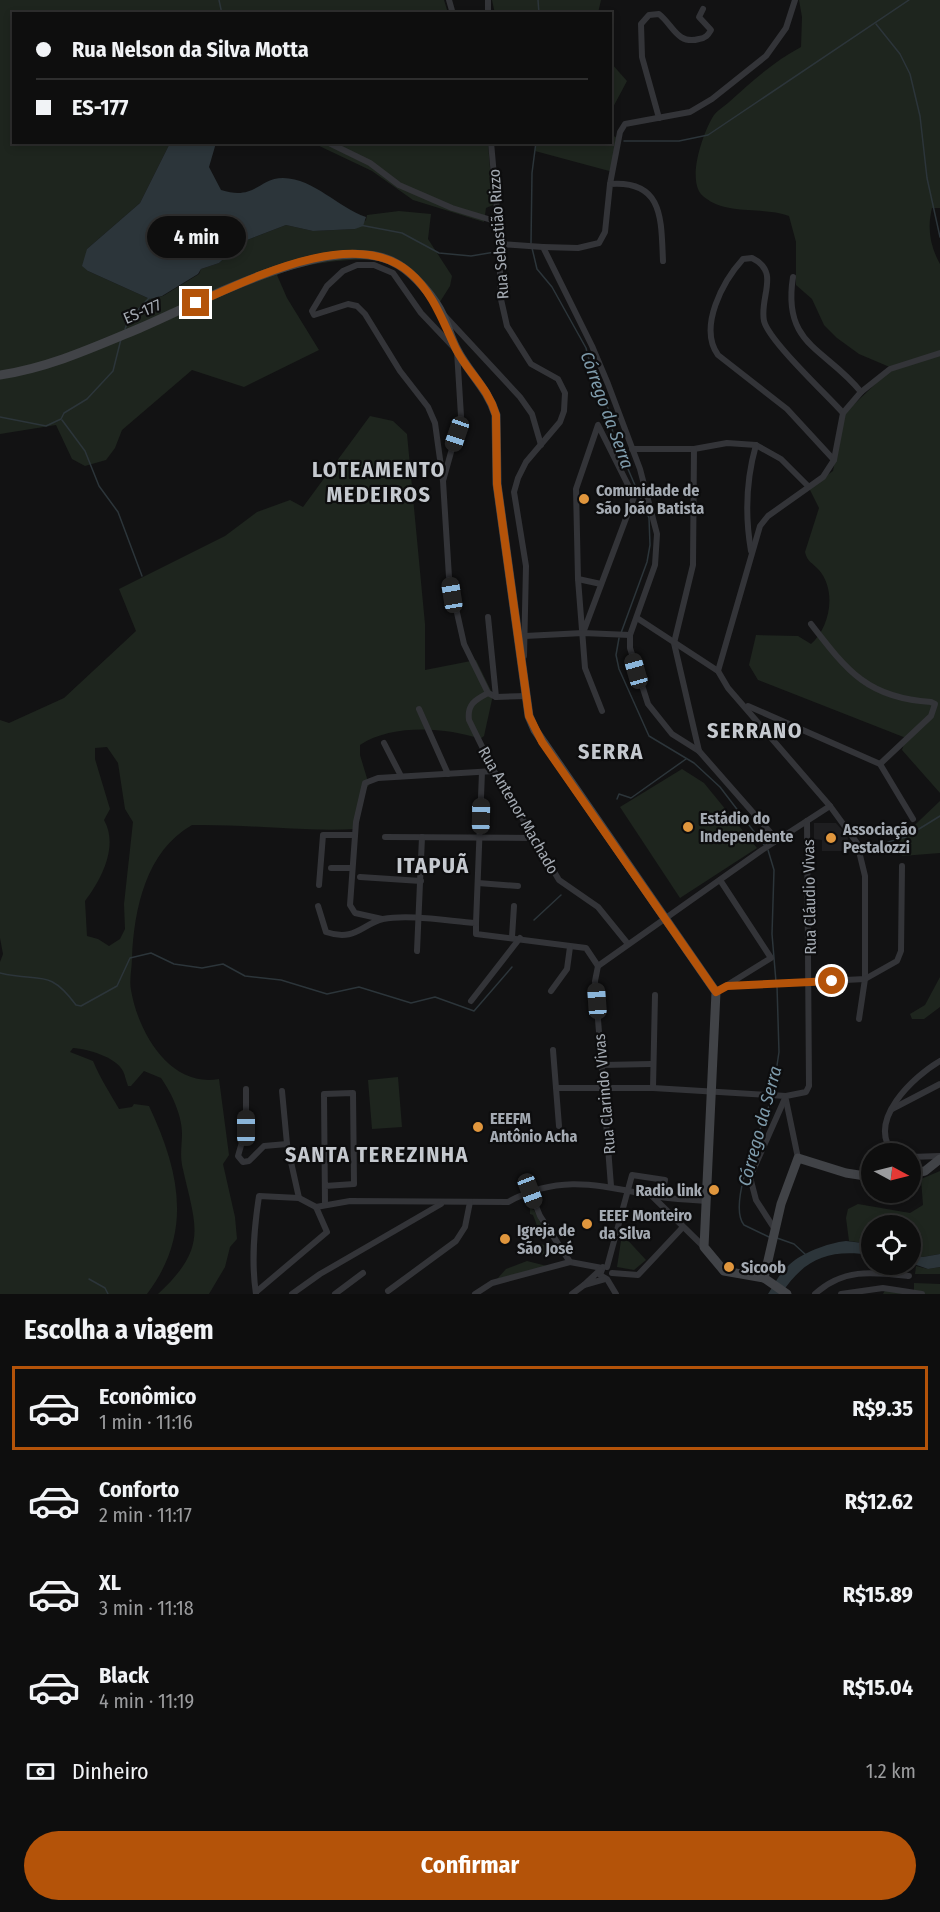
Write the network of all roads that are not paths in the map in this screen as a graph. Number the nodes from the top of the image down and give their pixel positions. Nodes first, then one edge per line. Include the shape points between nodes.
1 (795, 0) edge
2 (703, 9) dead end
3 (659, 118) junction
4 (331, 144) edge
5 (491, 144) edge
6 (610, 184) junction
7 (498, 222) junction
8 (500, 244) junction
9 (539, 247) junction
10 (663, 261) dead end
11 (793, 277) dead end
12 (442, 313) junction
13 (457, 351) junction
14 (940, 353) edge
15 (0, 375) edge
16 (861, 392) junction
17 (843, 413) junction
18 (541, 445) junction
19 (756, 445) junction
20 (632, 449) junction
21 (694, 449) junction
22 (834, 460) junction
23 (443, 481) junction
24 (808, 486) junction
25 (751, 552) junction
26 (578, 579) junction
27 (601, 584) junction
28 (488, 617) dead end
29 (637, 618) junction
30 (811, 624) dead end
31 (583, 633) junction
32 (630, 635) junction
33 (523, 638) junction
34 (674, 643) junction
35 (718, 671) junction
36 (488, 693) junction
37 (527, 696) junction
38 (496, 697) junction
39 (744, 704) junction
40 (419, 709) dead end
41 (602, 711) dead end
42 (384, 743) dead end
43 (699, 751) junction
44 (880, 764) junction
45 (494, 771) junction
46 (482, 772) junction
47 (448, 774) junction
48 (401, 776) junction
49 (830, 806) junction
50 (913, 819) dead end
51 (807, 821) junction
52 (355, 835) junction
53 (385, 837) dead end
54 (422, 837) junction
55 (481, 838) junction
56 (535, 838) junction
57 (777, 840) junction
58 (902, 866) dead end
59 (331, 868) dead end
60 (351, 868) junction
61 (360, 876) dead end
62 (421, 880) junction
63 (720, 880) junction
64 (478, 884) junction
65 (319, 885) dead end
66 (518, 886) dead end
67 (318, 906) dead end
68 (514, 906) dead end
69 (381, 919) junction
70 (419, 919) junction
71 (665, 919) junction
72 (476, 923) junction
73 (512, 937) junction
74 (520, 938) junction
75 (628, 944) junction
76 (570, 947) junction
77 (417, 951) dead end
78 (598, 966) junction
79 (865, 980) junction
80 (809, 982) junction
81 (727, 986) junction
82 (551, 991) dead end
83 (716, 992) junction
84 (655, 995) dead end
85 (471, 1001) dead end
86 (859, 1019) dead end
87 (553, 1050) dead end
88 (940, 1061) edge
89 (651, 1064) junction
90 (603, 1065) junction
91 (940, 1084) edge
92 (558, 1088) junction
93 (604, 1088) junction
94 (652, 1088) junction
95 (246, 1089) dead end
96 (282, 1091) dead end
97 (711, 1091) junction
98 (786, 1097) junction
99 (892, 1110) junction
100 (559, 1126) dead end
101 (888, 1143) edge
102 (287, 1144) junction
103 (921, 1157) edge
104 (940, 1157) edge
105 (798, 1158) junction
106 (921, 1172) edge
107 (861, 1175) edge
108 (325, 1186) junction
109 (611, 1186) junction
110 (630, 1190) junction
111 (530, 1191) junction
112 (651, 1195) junction
113 (661, 1197) junction
114 (299, 1198) junction
115 (706, 1201) junction
116 (470, 1202) junction
117 (325, 1204) junction
118 (442, 1204) junction
119 (316, 1206) junction
120 (683, 1227) junction
121 (773, 1234) junction
122 (704, 1248) junction
123 (570, 1262) junction
124 (363, 1273) dead end
125 (605, 1273) junction
126 (861, 1273) edge
127 (767, 1280) junction
128 (388, 1292) dead end
129 (256, 1293) edge
130 (292, 1294) edge
131 (335, 1294) edge
132 (475, 1294) edge
133 (572, 1294) edge
134 (616, 1294) edge
135 (787, 1294) edge
136 (815, 1294) edge
137 (841, 1294) edge
138 (922, 1294) edge

1 - 3 street via 786,28 759,63 702,107
2 - 3 street via 699,17 711,30 701,39 679,36 659,14 649,15 641,24 642,57
3 - 6 street via 629,122 622,128
4 - 7 street via 370,163 399,185
5 - 7 street, Rua Sebastião Rizzo
6 - 9 street via 605,232 599,243 578,248
6 - 10 street via 636,185 651,196 662,224
7 - 8 street, Rua Sebastião Rizzo
8 - 9 street
8 - 18 street, Rua Sebastião Rizzo via 500,295 507,326 531,364 558,379 565,393 562,417
9 - 20 street via 592,346
11 - 16 street via 790,307 794,322 818,354
12 - 13 main road, ES-177 / ES-177
12 - 15 main road, ES-177 / ES-177 via 411,273 398,264 364,254 329,257 291,264 47,365
12 - 18 street via 520,397 532,414
13 - 23 street via 461,416
13 - 23 street via 421,313 393,273 374,265 357,265 343,271 327,286 312,311 314,315 348,303 365,314 428,407 435,423
13 - 33 main road, ES-177 via 492,400 496,415 497,484
14 - 16 street via 898,366
16 - 17 street
17 - 22 street
17 - 22 street via 769,332 763,312 766,270 752,258 743,259 711,318 712,346 718,355 787,409
18 - 33 street via 526,462 514,492 526,566
19 - 21 street via 716,443
19 - 24 street via 781,459
19 - 25 street via 749,468
20 - 21 street
20 - 29 street via 657,534 655,565
21 - 34 street via 693,565
22 - 24 street via 823,477
23 - 36 street via 455,612 464,644
24 - 25 street via 768,516
25 - 35 street
26 - 27 street
26 - 27 street via 576,489 598,425 634,497
26 - 31 street
27 - 31 street
28 - 38 street
29 - 32 street
29 - 34 street
30 - 44 street via 839,661 871,686 901,700 935,704 931,716
31 - 32 street
31 - 33 street
31 - 41 street via 585,668
32 - 43 street via 630,648 648,704 672,734
33 - 37 main road, ES-177
34 - 35 street
34 - 43 street
35 - 39 street
36 - 38 street
36 - 45 street, Rua Antenor Machado via 473,701 468,712
37 - 38 street
37 - 71 main road, ES-177 via 529,716 542,742
39 - 44 street
39 - 49 street
40 - 47 street
42 - 48 street
43 - 57 street
44 - 50 street
45 - 46 street
45 - 56 street, Rua Antenor Machado
46 - 47 street
46 - 55 street
47 - 48 street
48 - 52 street via 368,779
49 - 51 street
49 - 79 street via 857,843 862,860
51 - 57 street
51 - 80 street, Rua Cláudio Vivas
52 - 60 street
52 - 65 street via 322,835
53 - 54 street
54 - 55 street
54 - 62 street
55 - 56 street
55 - 64 street
56 - 75 street, Rua Antenor Machado via 559,880 598,907
57 - 63 street
58 - 79 street via 899,957
59 - 60 street
60 - 69 street via 352,910
61 - 62 street
62 - 70 street
63 - 71 street
63 - 81 street via 771,958
64 - 66 street
64 - 72 street
67 - 69 street via 326,932 335,935 364,930
68 - 73 street
69 - 70 street
70 - 72 street
70 - 77 street
71 - 75 street
71 - 83 main road, ES-177
72 - 73 street via 476,934
73 - 74 street
74 - 76 street
74 - 85 street
75 - 78 street
76 - 78 street via 586,948
76 - 82 street via 567,969
78 - 90 street, Rua Clarindo Vivas via 595,981
79 - 80 street
79 - 86 street
80 - 81 street
80 - 98 street, Rua Cláudio Vivas via 809,1086 802,1095
81 - 83 street
83 - 97 main road
84 - 89 street
87 - 92 street
88 - 99 street via 906,1086
89 - 90 street
89 - 94 street
90 - 93 street, Rua Clarindo Vivas
91 - 99 street
92 - 93 street
92 - 100 street
93 - 94 street
93 - 109 street, Rua Clarindo Vivas
94 - 97 street
95 - 102 street via 246,1128 238,1156 243,1162 249,1161 264,1146
96 - 102 street
97 - 98 street
97 - 115 main road
98 - 105 street
98 - 121 street via 750,1177 756,1200
99 - 101 street via 886,1130
102 - 114 street
103 - 104 street
104 - 106 main road
105 - 107 main road
105 - 121 main road
108 - 108 street via 324,1094 353,1093 354,1184
108 - 117 street
109 - 110 street
109 - 111 street via 583,1182
110 - 112 street
110 - 113 street via 632,1175 665,1180
110 - 125 street
111 - 116 street via 508,1202
111 - 123 street via 540,1216
112 - 113 street
112 - 120 street
113 - 115 street
114 - 119 street
114 - 129 street via 259,1196 253,1276
115 - 122 main road
116 - 118 street
116 - 128 street via 465,1227 456,1241
117 - 118 street
117 - 119 street
118 - 130 street
119 - 129 street via 327,1232
120 - 122 street
120 - 125 street via 638,1275
121 - 127 main road
122 - 127 main road via 724,1271
123 - 125 street
123 - 132 street via 492,1283
124 - 131 street
125 - 133 street
125 - 134 street
126 - 136 street via 829,1282
127 - 135 main road
137 - 138 street via 884,1288

